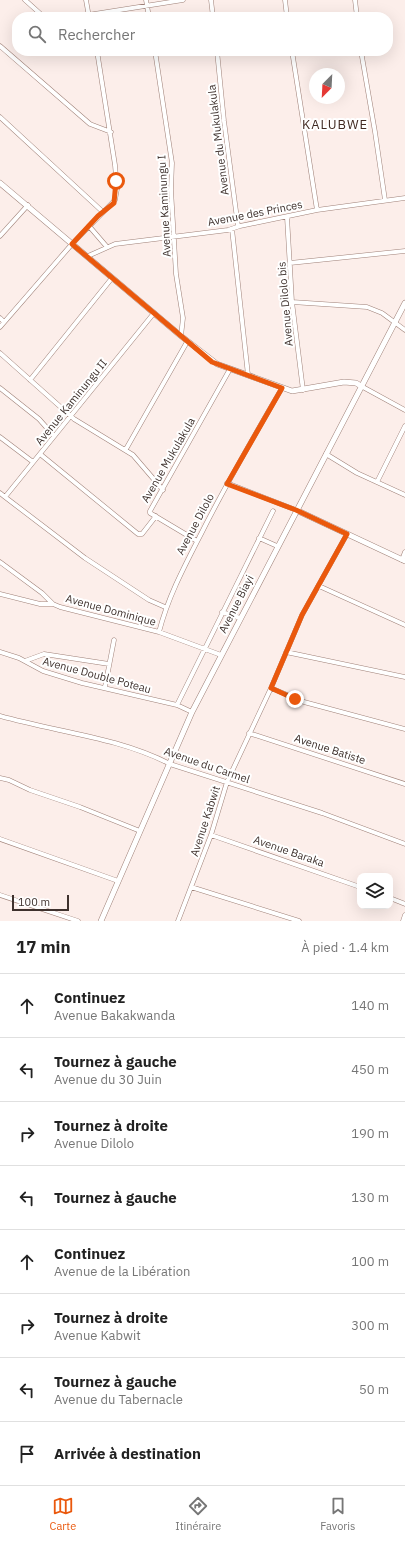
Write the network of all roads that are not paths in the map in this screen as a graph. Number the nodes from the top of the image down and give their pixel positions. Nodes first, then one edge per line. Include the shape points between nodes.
1 (25, 0) edge
2 (86, 0) edge
3 (146, 0) edge
4 (183, 0) edge
5 (211, 0) edge
6 (285, 0) edge
7 (355, 0) edge
8 (147, 6) junction
9 (38, 12) edge
10 (88, 12) edge
11 (112, 12) edge
12 (148, 12) edge
13 (212, 12) edge
14 (286, 12) edge
15 (356, 12) edge
16 (1, 48) edge
17 (98, 56) edge
18 (156, 56) edge
19 (217, 56) edge
20 (293, 56) edge
21 (362, 56) edge
22 (0, 117) edge
23 (111, 132) junction
24 (0, 183) edge
25 (405, 198) edge
26 (385, 200) junction
27 (28, 205) junction
28 (317, 210) junction
29 (103, 212) junction
30 (287, 217) junction
31 (89, 226) junction
32 (238, 226) junction
33 (232, 229) junction
34 (0, 236) edge
35 (175, 236) junction
36 (72, 244) junction
37 (107, 247) junction
38 (405, 251) edge
39 (88, 256) junction
40 (290, 263) junction
41 (112, 278) junction
42 (292, 302) junction
43 (405, 303) edge
44 (154, 313) junction
45 (0, 318) edge
46 (4, 322) junction
47 (395, 324) junction
48 (0, 327) edge
49 (405, 330) edge
50 (181, 336) junction
51 (187, 342) junction
52 (0, 353) edge
53 (230, 369) junction
54 (248, 375) junction
55 (30, 380) junction
56 (361, 386) junction
57 (0, 388) edge
58 (282, 388) junction
59 (303, 390) junction
60 (405, 410) edge
61 (70, 416) junction
62 (405, 426) edge
63 (54, 436) junction
64 (0, 437) edge
65 (126, 450) junction
66 (40, 454) junction
67 (326, 454) junction
68 (32, 462) junction
69 (377, 482) junction
70 (227, 484) junction
71 (163, 490) junction
72 (0, 493) edge
73 (405, 495) edge
74 (5, 497) junction
75 (296, 510) junction
76 (273, 511) dead end
77 (156, 516) junction
78 (347, 534) junction
79 (259, 538) junction
80 (197, 541) junction
81 (277, 546) junction
82 (405, 552) edge
83 (403, 560) edge
84 (0, 562) edge
85 (319, 586) junction
86 (0, 594) edge
87 (53, 604) junction
88 (165, 607) junction
89 (222, 612) junction
90 (240, 618) junction
91 (405, 625) edge
92 (159, 632) junction
93 (114, 640) dead end
94 (206, 648) junction
95 (0, 652) edge
96 (286, 652) junction
97 (221, 655) junction
98 (25, 661) junction
99 (110, 664) junction
100 (405, 677) edge
101 (104, 687) junction
102 (271, 688) junction
103 (177, 705) junction
104 (192, 712) junction
105 (0, 716) edge
106 (405, 729) edge
107 (249, 733) junction
108 (170, 764) junction
109 (0, 778) edge
110 (227, 782) junction
111 (405, 784) edge
112 (140, 831) junction
113 (211, 835) junction
114 (0, 839) edge
115 (405, 844) edge
116 (118, 881) junction
117 (357, 885) edge
118 (191, 888) junction
119 (0, 895) edge
120 (393, 899) edge
121 (405, 904) edge
122 (405, 915) edge
123 (78, 921) edge
124 (101, 921) edge
125 (178, 921) edge
126 (299, 921) edge
127 (403, 921) edge

1 - 9 street
2 - 10 street
3 - 8 street
4 - 8 street
5 - 13 street
6 - 14 street
7 - 15 street
8 - 11 street
8 - 12 street
16 - 23 street via 90,124
17 - 23 street
18 - 35 street, Avenue Kaminungu I via 172,163 171,190
19 - 32 street, Avenue du Mukulakula
20 - 28 street
21 - 26 street
22 - 29 street
23 - 29 street via 116,193 114,203
24 - 27 street
25 - 26 street, Avenue des Princes
26 - 28 street, Avenue des Princes
27 - 34 street
27 - 36 street
28 - 30 street, Avenue des Princes
29 - 31 street
30 - 32 street, Avenue des Princes
30 - 40 street, Avenue Dilolo bis
31 - 36 street
31 - 37 street
32 - 33 street, Avenue des Princes
33 - 35 street, Avenue des Princes
33 - 54 street
35 - 37 street, Avenue des Princes via 124,242
35 - 50 street, Avenue Kaminungu I via 176,274 183,318
36 - 39 street
36 - 46 street
37 - 39 street, Avenue des Princes
38 - 40 street
39 - 41 street
40 - 42 street, Avenue Dilolo bis
41 - 44 street
41 - 55 street
42 - 47 street via 367,307 382,313
42 - 59 street, Avenue Dilolo bis
43 - 47 street, Avenue Biayi
44 - 50 street
44 - 61 street, Avenue Kaminungu II
45 - 46 street
46 - 48 street
47 - 49 street
47 - 56 street, Avenue Biayi
50 - 51 street
51 - 53 street via 212,362
51 - 65 street
52 - 55 street
53 - 54 street
53 - 71 street, Avenue Mukulakula
54 - 58 street
55 - 61 street
56 - 59 street via 344,382
56 - 60 street
56 - 67 street, Avenue Biayi
57 - 63 street via 39,419
58 - 59 street via 292,391
58 - 70 street, Avenue Dilolo
61 - 63 street, Avenue Kaminungu II
61 - 65 street
62 - 69 street
63 - 66 street, Avenue Kaminungu II
64 - 68 street
65 - 71 street via 137,458
66 - 68 street, Avenue Kaminungu II
66 - 77 street via 138,534 142,534
67 - 69 street
67 - 75 street, Avenue Biayi
68 - 74 street, Avenue Kaminungu II
69 - 73 street
70 - 75 street
70 - 80 street, Avenue Dilolo
71 - 77 street, Avenue Mukulakula via 150,511
72 - 74 street
74 - 88 street via 79,554 149,600
75 - 78 street
75 - 81 street, Avenue Biayi
76 - 79 street
77 - 80 street, Avenue Mukulakula
78 - 83 street
78 - 85 street, Avenue Kabwit
79 - 81 street
79 - 89 street
80 - 88 street, Avenue Dilolo
81 - 90 street, Avenue Biayi
82 - 83 street
84 - 87 street, Avenue Dominique
85 - 91 street
85 - 96 street, Avenue Kabwit via 302,615
86 - 87 street via 40,604
87 - 92 street, Avenue Dominique
88 - 92 street, Avenue Dilolo
89 - 90 street
89 - 94 street
90 - 97 street, Avenue Biayi
92 - 94 street, Avenue Dominique
93 - 99 street
94 - 97 street, Avenue Dominique
94 - 103 street
95 - 98 street, Avenue Double Poteau
96 - 100 street
96 - 102 street, Avenue Kabwit
97 - 104 street, Avenue Biayi
98 - 99 street via 44,654
98 - 101 street, Avenue Double Poteau via 43,671
99 - 101 street
101 - 103 street, Avenue Double Poteau
102 - 106 street via 312,705
102 - 107 street, Avenue Kabwit
103 - 104 street, Avenue Double Poteau
104 - 108 street, Avenue Biayi
105 - 108 street, Avenue du Carmel via 119,744 151,754
107 - 110 street, Avenue Kabwit
107 - 111 street, Avenue Batiste
108 - 110 street, Avenue du Carmel
108 - 112 street, Avenue Biayi
109 - 112 street via 80,806
110 - 113 street, Avenue Kabwit
110 - 115 street, Avenue du Carmel
112 - 116 street, Avenue Biayi
113 - 117 street, Avenue Baraka
113 - 118 street, Avenue Kabwit
114 - 116 street
116 - 124 street, Avenue Biayi
118 - 125 street, Avenue Kabwit
118 - 126 street
119 - 123 street
120 - 121 street
122 - 127 street

